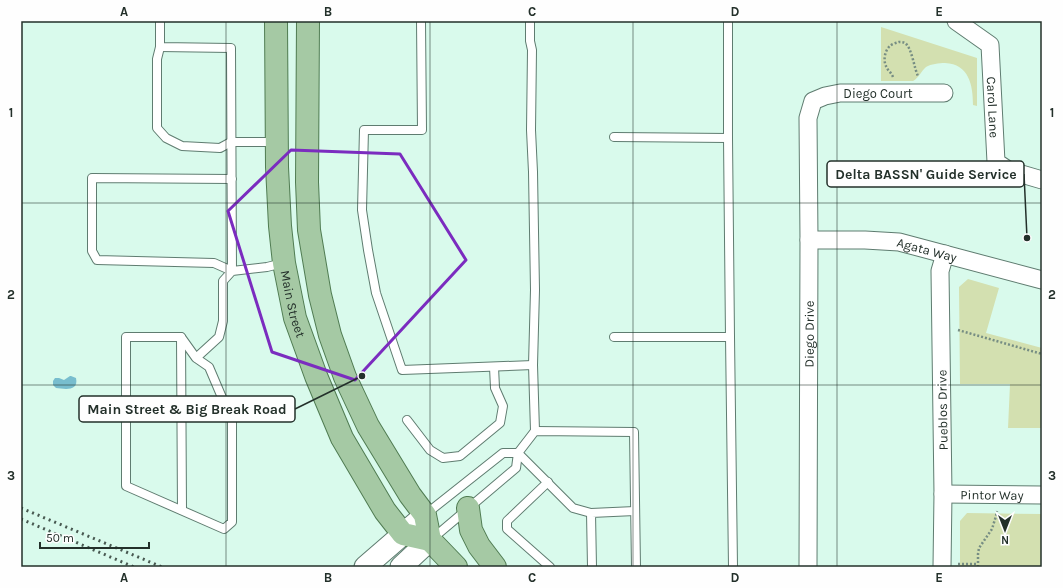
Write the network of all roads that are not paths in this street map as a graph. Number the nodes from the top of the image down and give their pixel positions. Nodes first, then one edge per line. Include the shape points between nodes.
1 (160, 21) edge
2 (276, 21) edge
3 (308, 21) edge
4 (421, 21) edge
5 (530, 21) edge
6 (728, 21) edge
7 (956, 21) edge
8 (160, 47) junction
9 (944, 93) dead end
10 (813, 101) joint
11 (614, 138) dead end
12 (728, 138) junction
13 (232, 142) junction
14 (277, 142) junction
15 (232, 179) junction
16 (1042, 180) edge
17 (809, 240) junction
18 (945, 254) junction
19 (284, 263) junction
20 (232, 272) junction
21 (1042, 280) edge
22 (181, 337) junction
23 (614, 337) dead end
24 (730, 337) junction
25 (196, 358) junction
26 (533, 365) junction
27 (494, 367) junction
28 (407, 420) dead end
29 (535, 431) junction
30 (518, 453) junction
31 (548, 482) junction
32 (943, 494) junction
33 (1042, 495) edge
34 (468, 508) junction
35 (182, 510) junction
36 (635, 511) junction
37 (590, 513) junction
38 (425, 515) junction
39 (404, 534) junction
40 (430, 540) junction
41 (950, 565) edge
42 (365, 567) edge
43 (401, 567) edge
44 (456, 567) edge
45 (495, 567) edge
46 (550, 567) edge
47 (592, 567) edge
48 (636, 567) edge
49 (732, 567) edge
50 (808, 567) edge

1 - 8 lane
2 - 14 main road, Main Street
3 - 38 main road, Main Street via 308,230 320,295 330,335 345,377 368,426
4 - 27 lane via 422,130 364,130 362,210 376,293 402,370
5 - 26 lane via 535,290
6 - 12 lane
7 - 16 street, Carol Lane via 990,45 996,162 1008,170
8 - 13 lane via 230,48
8 - 13 lane via 157,59 157,128 166,138 182,146 220,148
9 - 10 street, Diego Court via 840,93
10 - 17 street, Diego Drive via 808,118
11 - 12 lane
12 - 24 lane
13 - 14 lane
13 - 15 lane
14 - 19 main road, Main Street
15 - 20 lane
15 - 20 lane via 92,178 92,251 97,260 214,263
17 - 18 street, Agata Way via 899,242
17 - 50 street, Diego Drive
18 - 21 street, Agata Way
18 - 32 street, Pueblos Drive via 940,271
19 - 20 lane
19 - 39 main road, Main Street via 295,318 342,438 385,511
20 - 25 lane via 223,281 223,321 219,337
22 - 25 lane
22 - 35 lane
22 - 35 lane via 126,337 126,486
23 - 24 lane
24 - 49 lane
25 - 35 lane via 209,367 232,421 232,522 224,529
26 - 27 lane
26 - 29 lane
27 - 28 lane via 495,388 503,406 500,422 460,456 443,458 430,450
29 - 30 lane
29 - 36 lane via 634,432
30 - 31 lane
30 - 34 lane via 516,468
30 - 38 lane via 503,453
31 - 37 lane via 573,508
31 - 46 lane via 507,521 507,529
32 - 33 street, Pintor Way
32 - 41 street, Pueblos Drive
34 - 40 lane
34 - 45 main road via 471,530 476,541
36 - 37 lane
36 - 48 lane
37 - 47 lane
38 - 39 street
38 - 40 main road, Main Street
39 - 40 main road
39 - 42 street
40 - 43 street
40 - 44 main road

